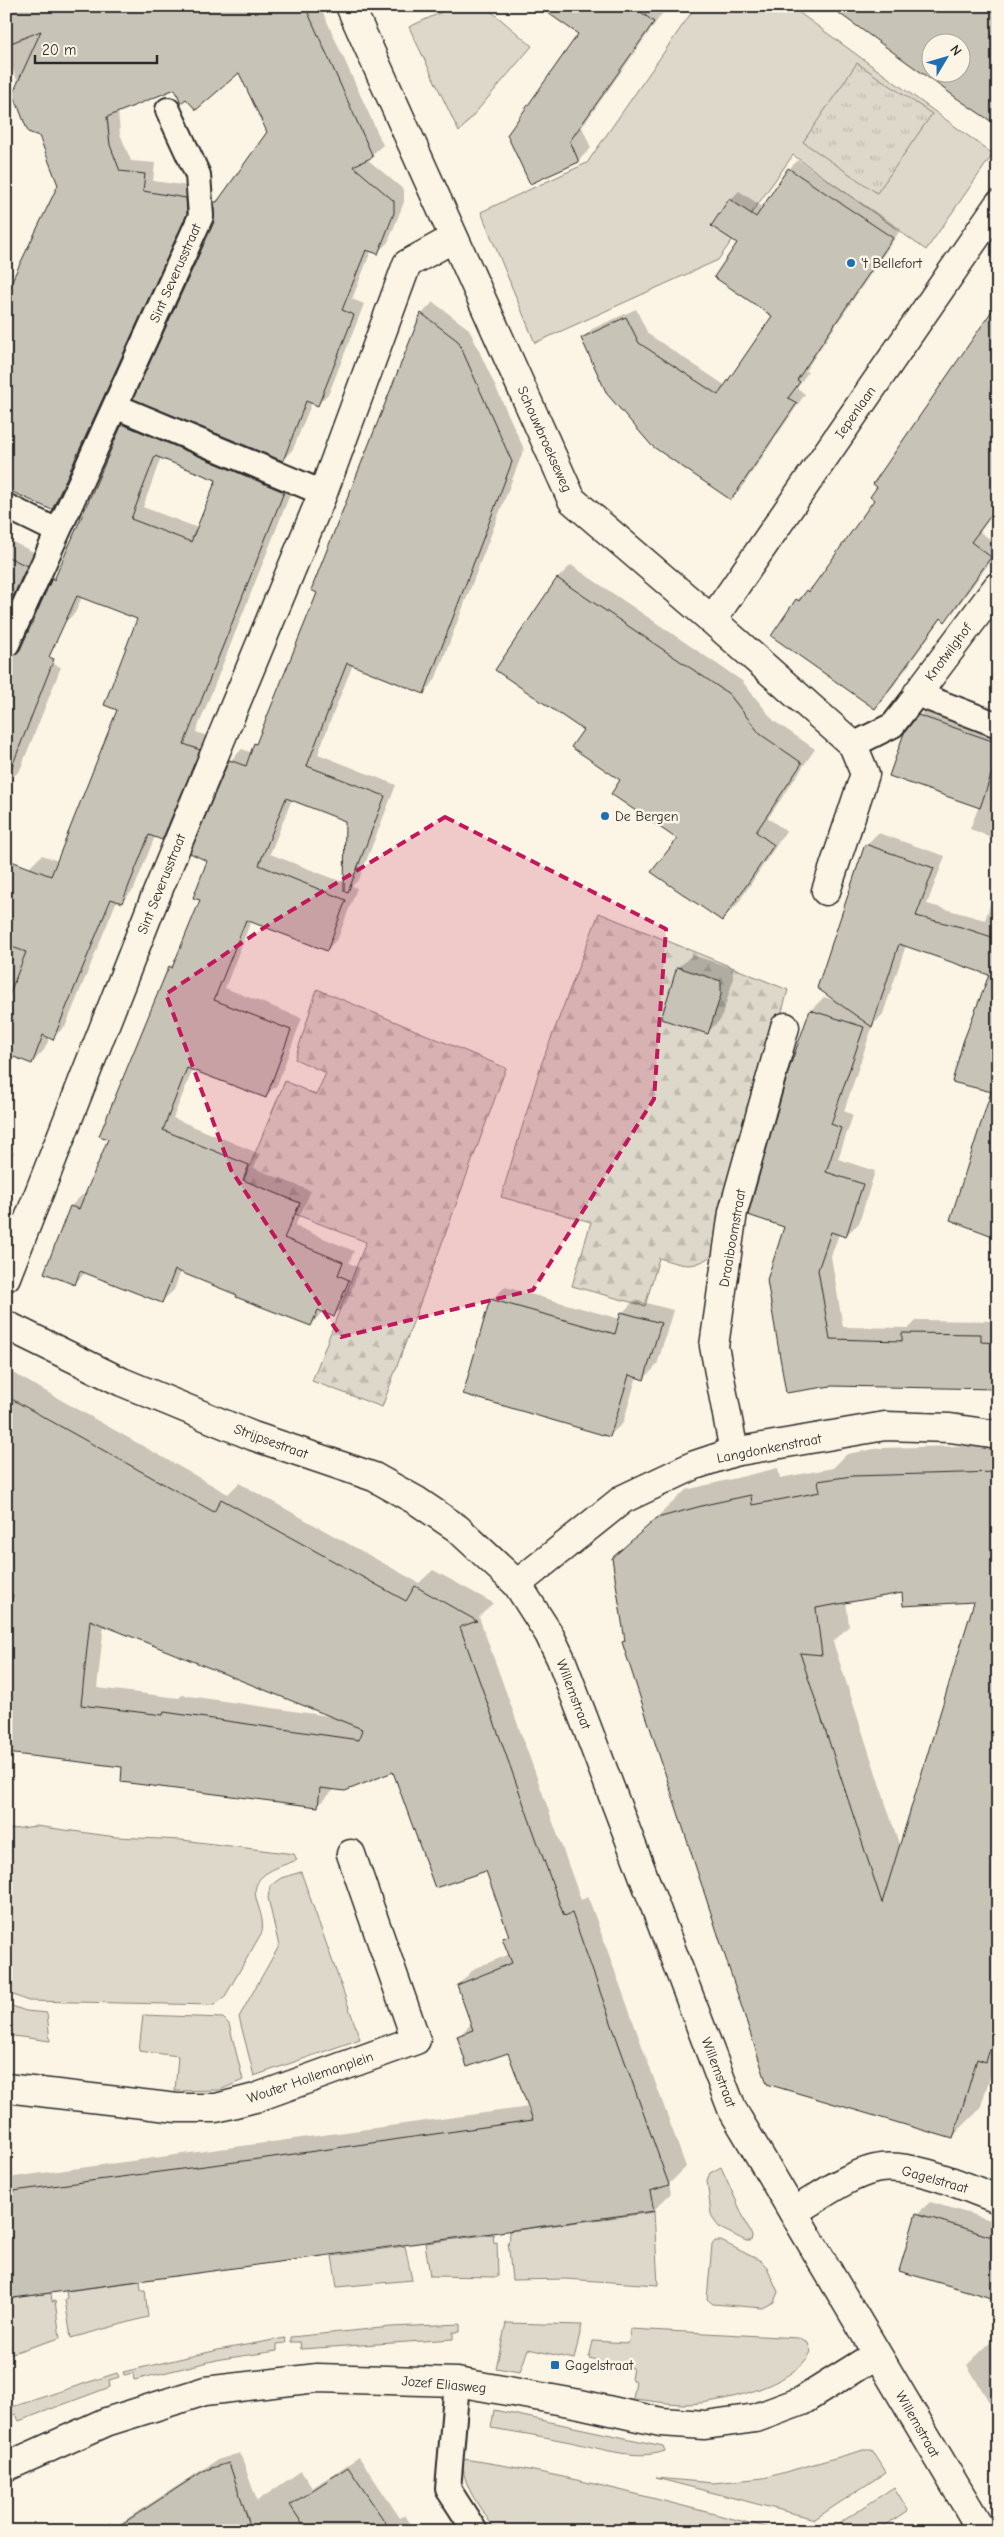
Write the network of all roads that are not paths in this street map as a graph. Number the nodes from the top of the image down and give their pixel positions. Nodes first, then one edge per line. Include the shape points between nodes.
1 (350, 6) edge
2 (168, 110) dead end
3 (998, 204) edge
4 (454, 238) junction
5 (115, 406) junction
6 (324, 493) junction
7 (6, 506) edge
8 (57, 531) junction
9 (998, 586) edge
10 (712, 620) junction
11 (7, 644) edge
12 (917, 694) junction
13 (998, 725) edge
14 (853, 745) junction
15 (826, 891) dead end
16 (785, 1027) dead end
17 (6, 1277) edge
18 (6, 1325) edge
19 (998, 1435) edge
20 (734, 1452) junction
21 (517, 1584) junction
22 (351, 1854) dead end
23 (6, 2088) edge
24 (997, 2198) edge
25 (793, 2212) junction
26 (876, 2354) junction
27 (457, 2382) junction
28 (6, 2467) edge
29 (475, 2531) edge
30 (982, 2531) edge

1 - 4 street, Schouwbroekseweg
2 - 5 lane, Sint Severusstraat via 198,175 200,216
3 - 10 street, Iepenlaan
4 - 6 street, Sint Severusstraat via 407,264
4 - 10 street, Schouwbroekseweg via 572,500
5 - 6 lane
5 - 8 lane, Sint Severusstraat
6 - 17 street, Sint Severusstraat via 150,910
7 - 8 lane
8 - 11 lane, Sint Severusstraat
9 - 12 street, Knotwilghof
10 - 14 street, Schouwbroekseweg
12 - 13 lane, Knotwilghof
12 - 14 lane, Knotwilghof via 893,725
14 - 15 street, Schouwbroekseweg via 866,774
16 - 20 street, Draaiboomstraat via 734,1212 714,1346
18 - 21 street, Strijpsestraat via 122,1382 253,1436 374,1478 457,1528
19 - 20 street, Langdonkenstraat via 950,1428 885,1426
20 - 21 street, Langdonkenstraat via 695,1464 623,1499
21 - 25 street, Willemstraat via 561,1659 732,2109
22 - 23 street, Wouter Hollemanplein via 416,2040 254,2098 216,2108 177,2108
24 - 25 street, Gagelstraat via 914,2170 884,2167 857,2176
25 - 26 street, Willemstraat
26 - 27 street, Jozef Eliasweg via 802,2401 756,2418 705,2424 661,2422
26 - 30 street, Willemstraat
27 - 28 street, Jozef Eliasweg via 317,2378 205,2392 106,2422
27 - 29 lane via 448,2489

